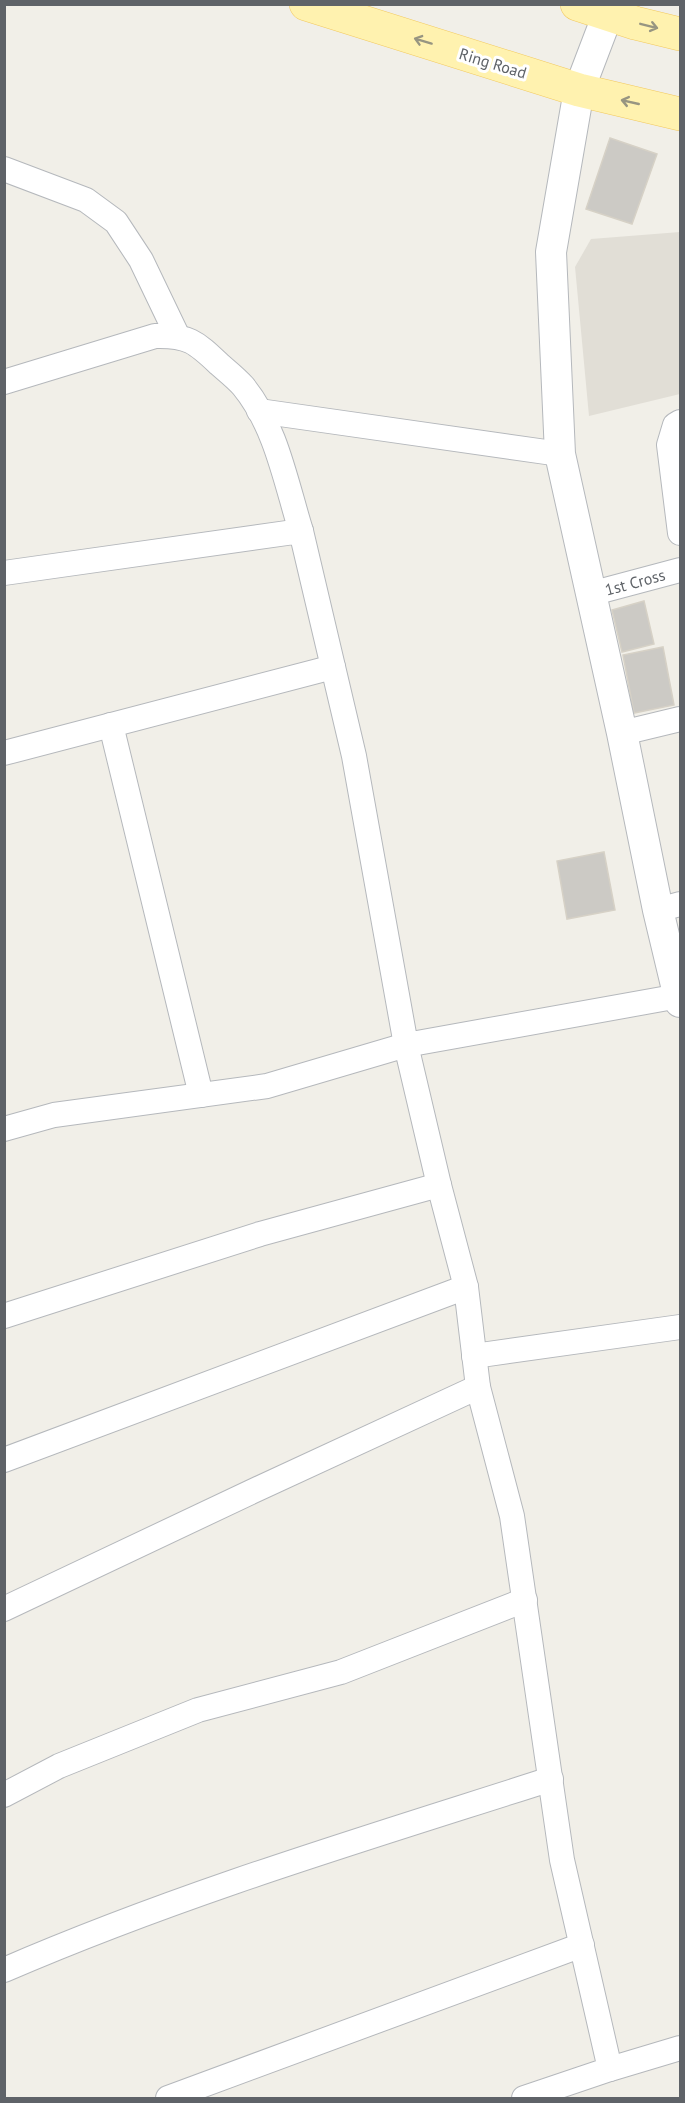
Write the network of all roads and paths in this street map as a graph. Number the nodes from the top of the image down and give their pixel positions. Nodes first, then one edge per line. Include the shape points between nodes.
1 (306, 4) edge
2 (578, 4) edge
3 (610, 9) edge
4 (681, 34) edge
5 (579, 90) junction
6 (681, 114) edge
7 (4, 169) edge
8 (177, 335) junction
9 (4, 382) edge
10 (259, 411) junction
11 (681, 422) edge
12 (560, 454) junction
13 (301, 531) junction
14 (681, 533) edge
15 (681, 570) edge
16 (4, 573) edge
17 (590, 594) junction
18 (333, 667) junction
19 (681, 719) edge
20 (111, 725) junction
21 (622, 733) junction
22 (4, 753) edge
23 (669, 907) edge
24 (680, 999) edge
25 (406, 1045) junction
26 (201, 1095) junction
27 (4, 1129) edge
28 (439, 1185) junction
29 (466, 1287) junction
30 (4, 1316) edge
31 (681, 1327) edge
32 (474, 1356) junction
33 (478, 1388) junction
34 (4, 1460) edge
35 (525, 1600) junction
36 (4, 1609) edge
37 (551, 1779) junction
38 (4, 1795) edge
39 (582, 1945) junction
40 (4, 1970) edge
41 (681, 2048) edge
42 (610, 2069) junction
43 (168, 2098) edge
44 (524, 2098) edge

5 -> 1 main road, Ring Road
2 - 3 main road
3 -> 4 main road
3 - 5 street
6 -> 5 main road, Ring Road
5 - 12 street via 550,252
7 - 8 street via 86,200 116,222 141,260
8 - 9 street via 155,336
8 - 10 street via 199,345 243,386
10 - 12 street
10 - 13 street via 272,437
11 - 14 street via 675,425 669,445
12 - 17 street
13 - 16 street
13 - 18 street
15 - 17 street, 1st Cross
17 - 21 street
18 - 20 street
18 - 25 street via 354,756
19 - 21 street
20 - 22 street
20 - 26 street
21 - 23 street
23 - 24 street
24 - 25 street
25 - 26 street via 267,1086
25 - 28 street
26 - 27 street via 54,1115
28 - 29 street
28 - 30 street via 260,1234
29 - 32 street
29 - 34 street
31 - 32 street
32 - 33 street
33 - 35 street via 512,1516
33 - 36 street
35 - 37 street
35 - 38 street via 341,1672 198,1710 59,1766
37 - 39 street via 562,1860
37 - 40 street via 220,1886
39 - 42 street
39 - 43 street
41 - 42 street
42 - 44 street

